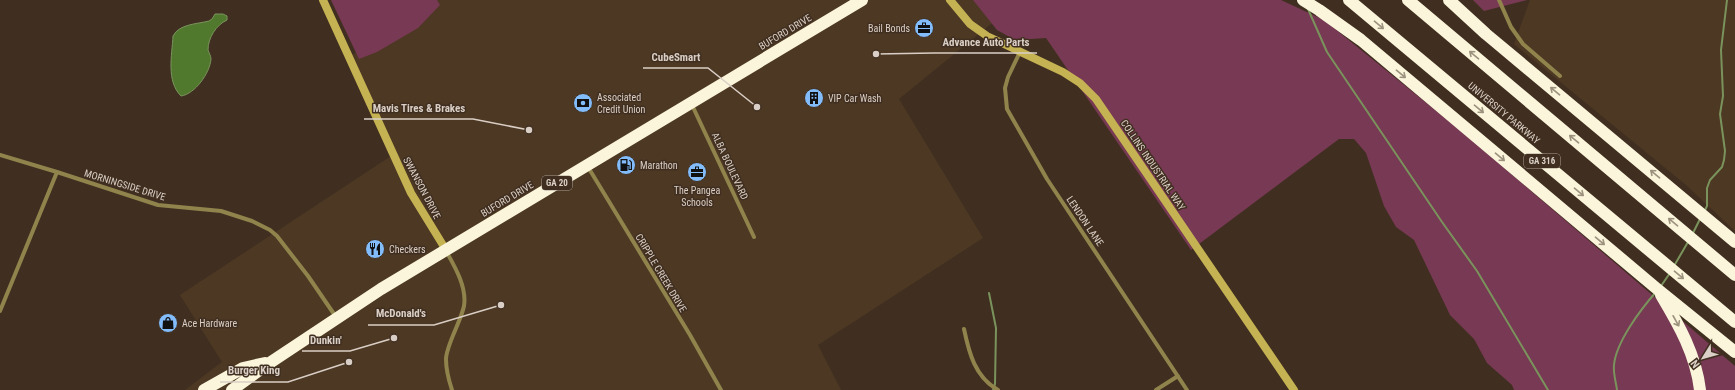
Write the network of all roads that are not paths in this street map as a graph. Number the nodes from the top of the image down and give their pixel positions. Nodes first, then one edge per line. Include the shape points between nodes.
1 (323, 0) edge
2 (862, 0) edge
3 (950, 0) edge
4 (1303, 0) edge
5 (1349, 0) edge
6 (1408, 0) edge
7 (1449, 0) edge
8 (1500, 0) edge
9 (1020, 52) junction
10 (1560, 76) dead end
11 (691, 102) junction
12 (0, 155) edge
13 (586, 165) junction
14 (57, 172) junction
15 (1696, 208) junction
16 (1735, 236) edge
17 (754, 237) dead end
18 (1735, 242) edge
19 (446, 250) junction
20 (1735, 275) edge
21 (1656, 288) junction
22 (0, 311) edge
23 (337, 319) junction
24 (1735, 322) edge
25 (964, 329) dead end
26 (1735, 352) edge
27 (274, 360) junction
28 (1178, 376) junction
29 (204, 390) edge
30 (232, 390) edge
31 (452, 390) edge
32 (721, 390) edge
33 (998, 390) edge
34 (1156, 390) edge
35 (1187, 390) edge
36 (1294, 390) edge
37 (1700, 390) edge

1 - 19 street, SWANSON DRIVE via 411,192
2 - 11 highway, BUFORD DRIVE / GA 20
3 - 9 street, COLLINS INDUSTRIAL WAY via 970,24 987,36
4 -> 21 highway via 1361,40
5 -> 24 highway, UNIVERSITY PARKWAY / GA 316
20 -> 6 highway
15 -> 7 highway via 1486,34
8 - 10 street via 1511,27 1523,44
9 - 28 street, LENDON LANE via 1005,88 1007,109 1047,179
9 - 36 street, COLLINS INDUSTRIAL WAY via 1074,78 1096,99
11 - 13 highway, BUFORD DRIVE / GA 20
11 - 17 street, ALBA BOULEVARD
12 - 14 street, MORNINGSIDE DRIVE
13 - 19 highway, BUFORD DRIVE / GA 20
13 - 32 street, CRIPPLE CREEK DRIVE
14 - 22 street
14 - 23 street, MORNINGSIDE DRIVE via 158,205 221,210 270,230 278,236 300,265
15 - 16 highway
15 - 18 highway
19 - 23 highway, BUFORD DRIVE / GA 20
19 - 31 street, SWANSON DRIVE via 462,284 464,305 446,358
21 - 26 highway
21 -> 37 highway via 1677,322 1690,350
23 - 27 highway, BUFORD DRIVE / GA 20
25 - 33 street via 969,354 978,371
27 - 29 highway via 243,368
27 - 30 highway, BUFORD DRIVE / GA 20
28 - 34 street
28 - 35 street, LENDON LANE

